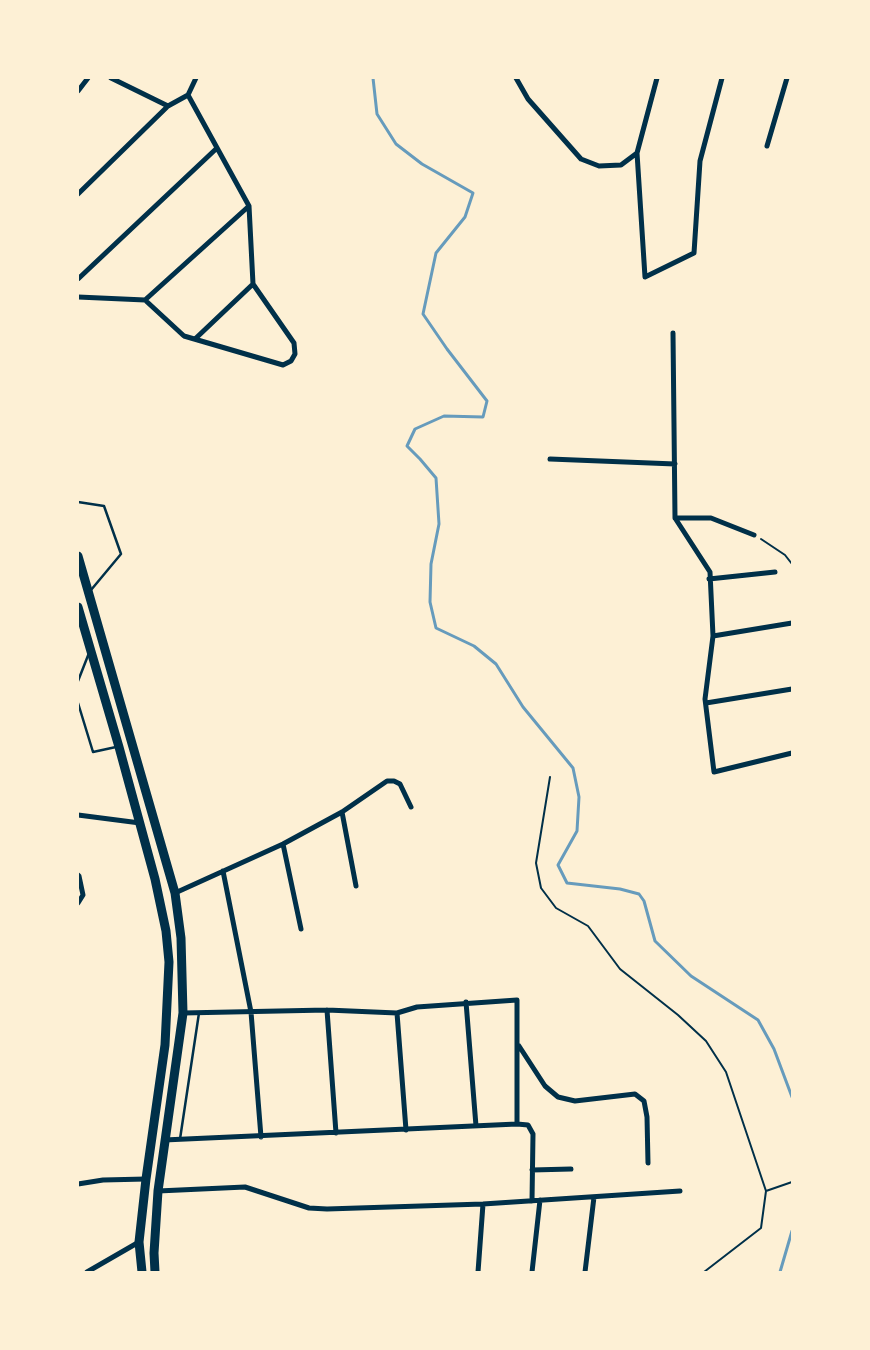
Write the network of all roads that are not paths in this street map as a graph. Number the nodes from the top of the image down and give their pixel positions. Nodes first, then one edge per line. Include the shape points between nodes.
1 (88, 78) edge
2 (111, 78) edge
3 (196, 78) edge
4 (516, 78) edge
5 (657, 78) edge
6 (722, 78) edge
7 (787, 78) edge
8 (78, 91) edge
9 (188, 95) junction
10 (168, 106) junction
11 (767, 146) dead end
12 (217, 148) junction
13 (637, 153) junction
14 (78, 194) edge
15 (249, 206) junction
16 (78, 280) edge
17 (253, 284) junction
18 (78, 297) edge
19 (145, 300) junction
20 (673, 333) dead end
21 (195, 339) junction
22 (550, 459) dead end
23 (675, 464) junction
24 (78, 502) edge
25 (675, 518) junction
26 (754, 535) road end
27 (78, 556) edge
28 (775, 572) dead end
29 (709, 578) junction
30 (89, 593) junction
31 (78, 607) edge
32 (792, 624) edge
33 (713, 636) junction
34 (90, 649) junction
35 (78, 681) edge
36 (792, 689) edge
37 (78, 703) edge
38 (706, 703) junction
39 (119, 747) junction
40 (792, 754) edge
41 (411, 807) dead end
42 (342, 812) junction
43 (78, 815) edge
44 (140, 823) junction
45 (283, 844) junction
46 (223, 871) junction
47 (78, 875) edge
48 (356, 886) dead end
49 (175, 893) junction
50 (78, 903) edge
51 (301, 929) dead end
52 (466, 1002) junction
53 (327, 1010) junction
54 (251, 1012) junction
55 (183, 1013) junction
56 (199, 1013) junction
57 (397, 1013) junction
58 (518, 1045) junction
59 (517, 1124) junction
60 (476, 1126) junction
61 (406, 1130) junction
62 (336, 1133) junction
63 (261, 1137) junction
64 (164, 1140) junction
65 (180, 1140) junction
66 (648, 1164) dead end
67 (571, 1169) dead end
68 (532, 1170) junction
69 (146, 1179) junction
70 (78, 1184) edge
71 (158, 1191) junction
72 (680, 1191) dead end
73 (594, 1196) junction
74 (540, 1200) junction
75 (532, 1201) junction
76 (483, 1204) junction
77 (140, 1242) junction
78 (87, 1272) edge
79 (142, 1272) edge
80 (155, 1272) edge
81 (478, 1272) edge
82 (532, 1272) edge
83 (585, 1272) edge

1 - 8 street
2 - 10 street
3 - 9 street
4 - 13 street via 528,99 581,158 599,166 621,165
5 - 13 street
6 - 13 street via 700,161 694,253 644,277
7 - 11 street
9 - 10 street
9 - 12 street
10 - 14 street
12 - 15 street
12 - 16 street
15 - 17 street
15 - 19 street
17 - 21 street
17 - 21 street via 294,343 295,354 291,361 283,365
18 - 19 street
19 - 21 street via 177,332
20 - 23 street
22 - 23 street
23 - 25 street
24 - 30 lane via 104,506 121,554
25 - 26 street via 711,518
25 - 29 street via 710,572
27 - 30 highway
28 - 29 street
29 - 33 street
30 - 49 highway
31 - 34 highway
32 - 33 street
33 - 38 street
34 - 35 lane
34 - 39 highway
36 - 38 street
37 - 39 lane via 93,752
38 - 40 street via 714,772
39 - 44 highway
41 - 42 street via 400,784 387,781
42 - 45 street
42 - 48 street
43 - 44 street
44 - 69 highway via 166,931 169,962 165,1045
45 - 46 street
45 - 51 street
46 - 49 street
46 - 54 street
47 - 50 street via 83,895
49 - 55 highway via 181,938
52 - 57 street via 417,1006
52 - 58 street via 517,1000
52 - 60 street
53 - 54 street
53 - 57 street
53 - 62 street
54 - 56 street
54 - 63 street
55 - 56 street
55 - 64 highway
56 - 65 lane
57 - 61 street
58 - 59 street
58 - 66 street via 545,1086 558,1097 576,1101 635,1094 644,1101
59 - 60 street
59 - 68 street via 528,1125 533,1134
60 - 61 street
61 - 62 street
62 - 63 street
63 - 65 street
64 - 65 street
64 - 71 highway
67 - 68 street
68 - 75 street
69 - 70 street
69 - 77 highway
71 - 76 street via 245,1187 309,1208 327,1209
71 - 80 highway
72 - 73 street
73 - 74 street
73 - 83 street
74 - 75 street
74 - 82 street
75 - 76 street
76 - 81 street
77 - 78 street
77 - 79 highway

